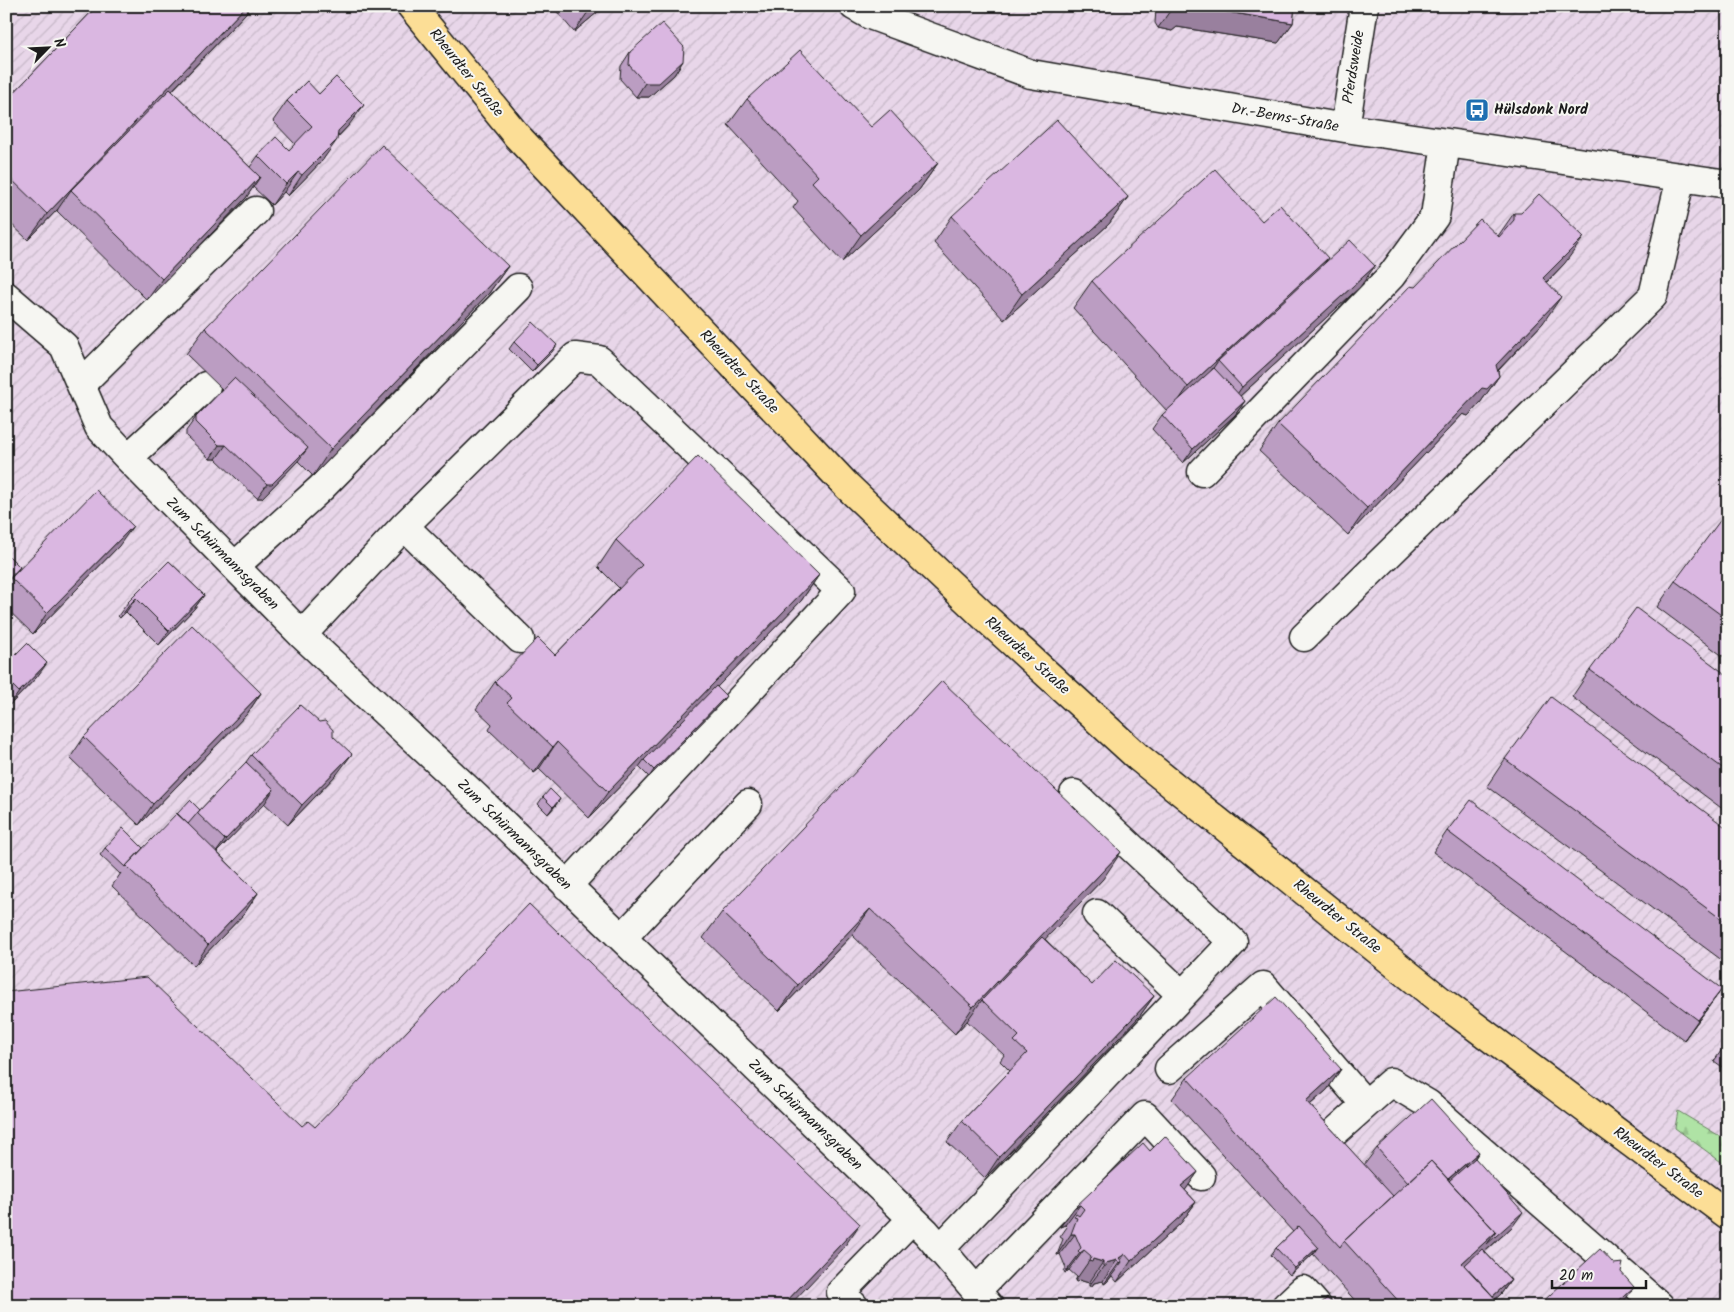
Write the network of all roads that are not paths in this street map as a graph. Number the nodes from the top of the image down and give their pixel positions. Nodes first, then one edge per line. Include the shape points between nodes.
1 (411, 6) edge
2 (854, 6) edge
3 (1364, 6) edge
4 (1345, 128) junction
5 (1446, 143) junction
6 (1681, 177) junction
7 (1728, 184) edge
8 (256, 211) dead end
9 (518, 288) dead end
10 (6, 296) edge
11 (81, 384) junction
12 (206, 386) dead end
13 (128, 458) junction
14 (1202, 472) dead end
15 (404, 526) junction
16 (235, 566) junction
17 (302, 635) junction
18 (1304, 637) dead end
19 (520, 639) dead end
20 (1074, 794) dead end
21 (748, 804) dead end
22 (567, 886) junction
23 (1097, 914) dead end
24 (622, 938) junction
25 (1182, 995) junction
26 (1169, 1069) dead end
27 (1365, 1104) junction
28 (1327, 1139) edge
29 (1201, 1176) dead end
30 (1728, 1215) edge
31 (912, 1219) junction
32 (940, 1249) junction
33 (983, 1298) edge
34 (841, 1301) edge
35 (1286, 1306) edge
36 (1317, 1306) edge
37 (1660, 1306) edge

1 - 30 main road, Rheurdter Straße via 518,136 840,479 988,620 1138,757 1441,1002
2 - 4 street, Dr.-Berns-Straße via 870,15 1031,74
3 - 4 street, Pferdsweide
4 - 5 street, Dr.-Berns-Straße
5 - 6 street, Dr.-Berns-Straße
5 - 14 street via 1435,216 1391,276
6 - 7 street, Dr.-Berns-Straße
6 - 18 street via 1653,296
8 - 11 street
9 - 16 street via 320,488
10 - 11 street, Zum Schürmannsgraben via 64,346
11 - 13 street, Zum Schürmannsgraben via 99,427
12 - 13 street
13 - 16 street, Zum Schürmannsgraben
15 - 17 street
15 - 19 street
15 - 22 street via 575,357 600,360 841,591
16 - 17 street, Zum Schürmannsgraben
17 - 22 street, Zum Schürmannsgraben
20 - 25 street via 1233,942
21 - 24 street
22 - 24 street, Zum Schürmannsgraben
23 - 25 street
24 - 31 street, Zum Schürmannsgraben
25 - 32 street
26 - 27 street via 1262,986
27 - 28 street
27 - 37 street via 1390,1082 1428,1104
29 - 33 street via 1145,1116
31 - 32 street, Zum Schürmannsgraben
31 - 34 street
32 - 33 street, Zum Schürmannsgraben
35 - 36 street via 1303,1290

